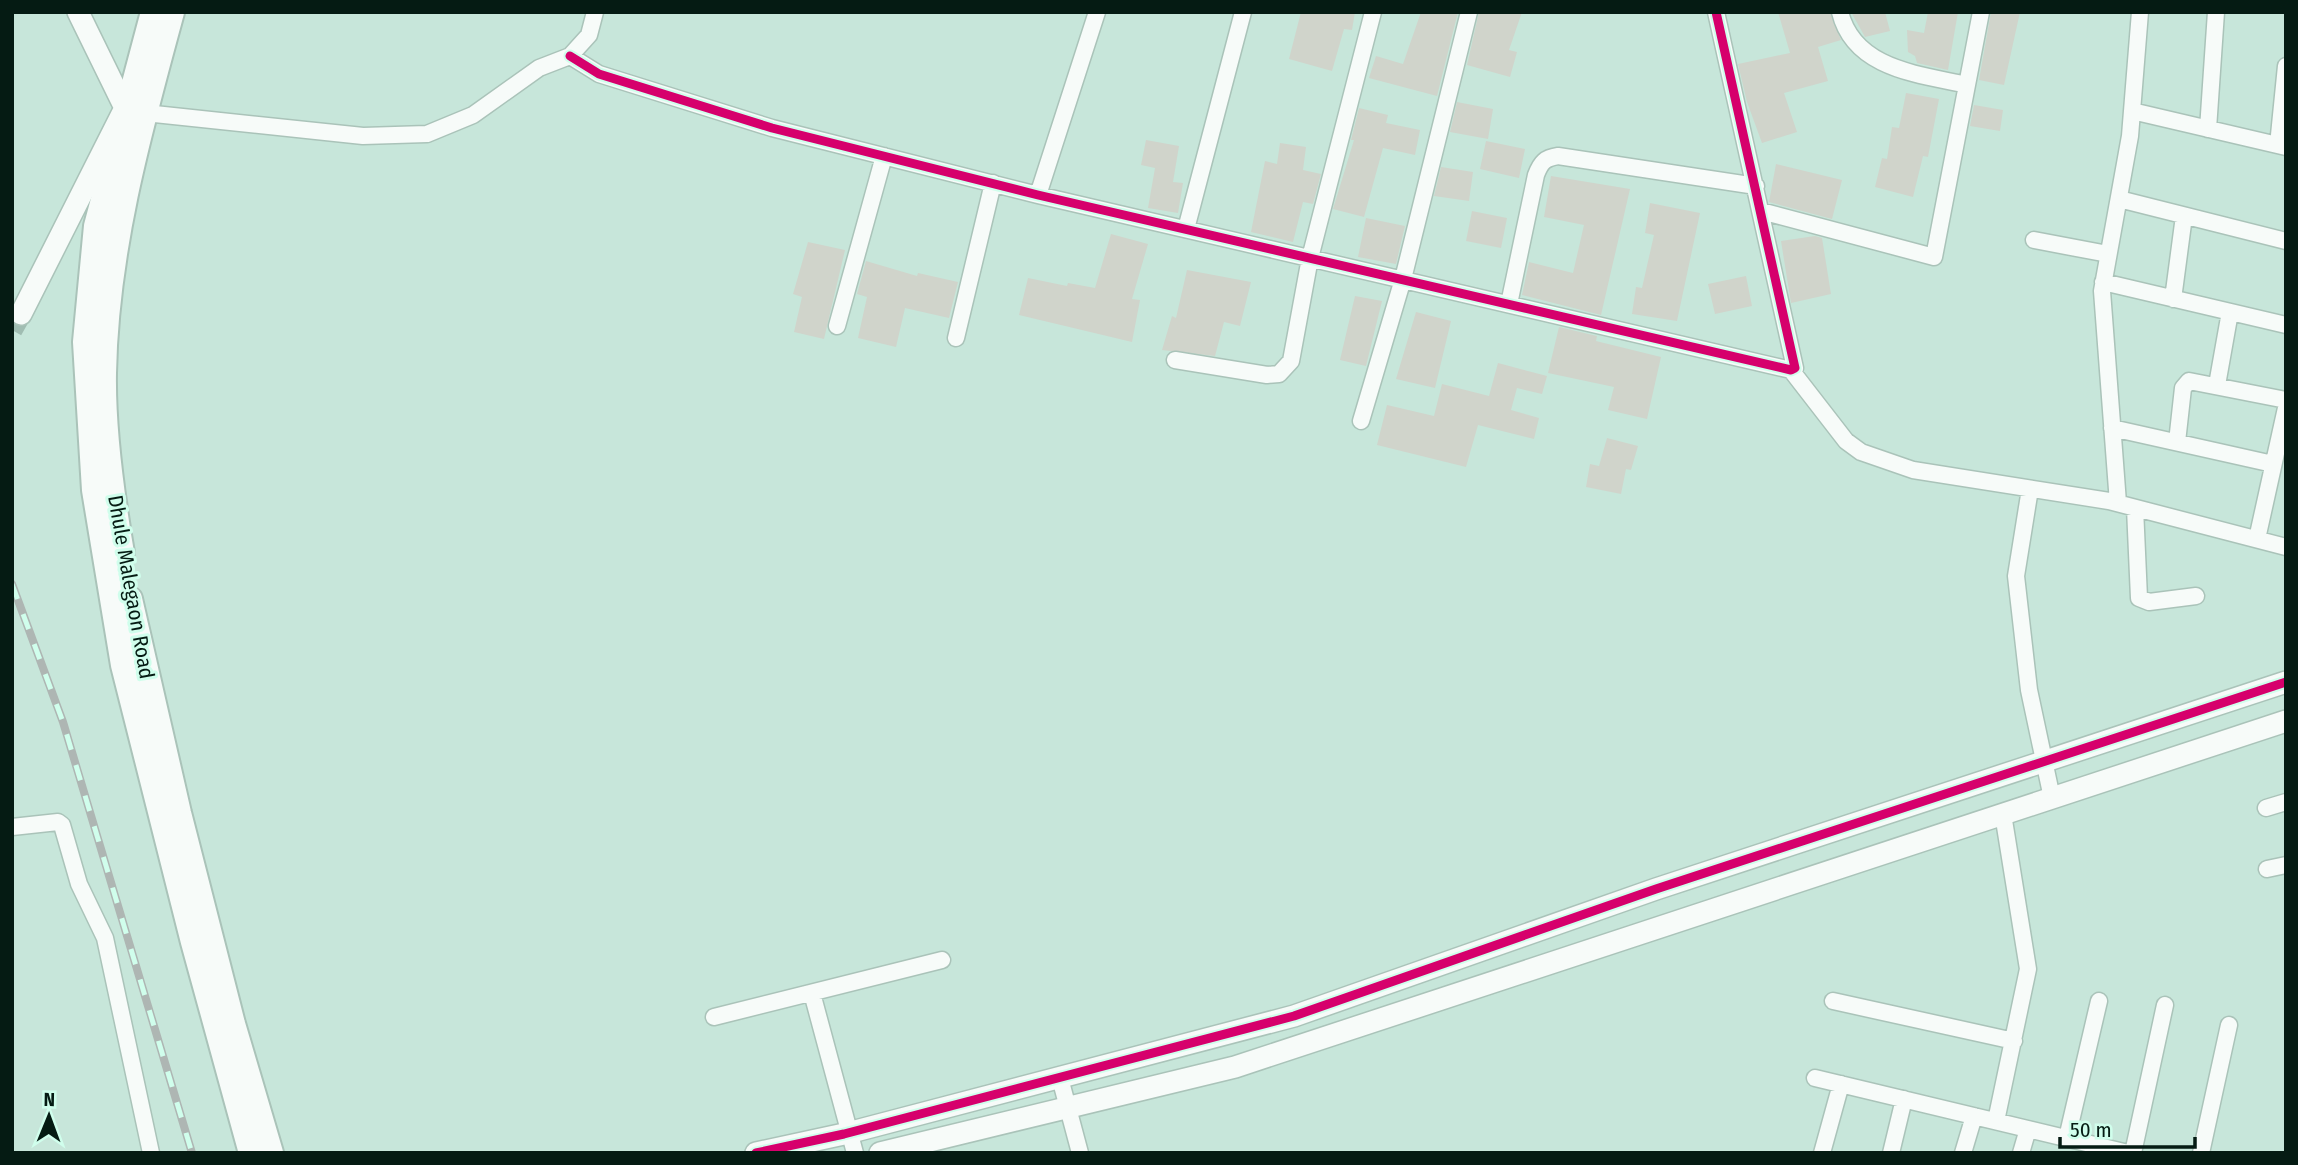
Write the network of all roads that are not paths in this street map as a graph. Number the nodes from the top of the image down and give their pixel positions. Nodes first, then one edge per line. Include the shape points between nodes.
1 (78, 12) edge
2 (153, 12) edge
3 (172, 12) edge
4 (595, 12) edge
5 (1097, 12) edge
6 (1243, 12) edge
7 (1373, 12) edge
8 (1469, 12) edge
9 (1716, 12) edge
10 (1840, 12) edge
11 (1981, 12) edge
12 (2140, 12) edge
13 (2216, 12) edge
14 (570, 57) junction
15 (2286, 66) edge
16 (1967, 85) junction
17 (135, 111) junction
18 (2132, 111) junction
19 (2208, 129) junction
20 (2282, 146) edge
21 (884, 156) junction
22 (993, 183) junction
23 (1756, 186) junction
24 (1038, 195) junction
25 (2119, 199) junction
26 (1761, 211) junction
27 (2184, 216) junction
28 (1186, 229) junction
29 (2034, 240) dead end
30 (2286, 241) edge
31 (2108, 254) junction
32 (1310, 258) junction
33 (1403, 279) junction
34 (2103, 282) junction
35 (2173, 299) junction
36 (1509, 304) junction
37 (2230, 312) junction
38 (21, 314) tunnel mouth
39 (2286, 325) edge
40 (837, 326) dead end
41 (956, 338) dead end
42 (1175, 360) dead end
43 (1791, 370) junction
44 (2217, 386) junction
45 (2286, 400) edge
46 (2286, 408) edge
47 (1361, 421) dead end
48 (2112, 428) junction
49 (2177, 442) junction
50 (2273, 464) junction
51 (2030, 489) junction
52 (2118, 503) junction
53 (2135, 508) junction
54 (2257, 539) junction
55 (2286, 547) edge
56 (2196, 596) dead end
57 (2286, 682) edge
58 (2286, 721) edge
59 (2042, 761) junction
60 (2052, 798) junction
61 (2286, 802) edge
62 (2266, 808) dead end
63 (2003, 814) junction
64 (12, 827) edge
65 (2286, 865) edge
66 (2267, 869) dead end
67 (942, 960) dead end
68 (1427, 970) junction
69 (812, 993) junction
70 (1440, 999) junction
71 (1833, 1001) dead end
72 (2099, 1001) dead end
73 (2165, 1005) dead end
74 (713, 1017) dead end
75 (2229, 1024) dead end
76 (2014, 1041) junction
77 (1060, 1078) junction
78 (1815, 1078) dead end
79 (1840, 1084) junction
80 (1904, 1099) junction
81 (1068, 1107) junction
82 (1974, 1116) junction
83 (1996, 1121) junction
84 (2028, 1129) junction
85 (2067, 1138) junction
86 (852, 1143) edge
87 (2096, 1149) edge
88 (151, 1153) edge
89 (251, 1153) edge
90 (271, 1153) edge
91 (756, 1153) edge
92 (880, 1153) edge
93 (1080, 1153) edge
94 (1822, 1153) edge
95 (1891, 1153) edge
96 (1963, 1153) edge
97 (2021, 1153) edge
98 (2130, 1153) edge
99 (2201, 1153) edge

1 - 17 street
2 - 17 main road
3 - 17 main road, Dhule Malegaon Road
4 - 14 street via 589,35
5 - 24 street
6 - 28 street
7 - 32 street
8 - 33 street
9 - 23 street
10 - 16 street via 1851,41 1884,63
11 - 16 street
12 - 18 street
13 - 19 street
14 - 17 street via 538,68 472,116 427,134 363,136
14 - 21 street via 599,74 772,128
15 - 20 street
16 - 26 street via 1934,257
17 - 38 street
17 - 89 main road, Dhule Malegaon Road via 96,226 85,342 94,490 123,665
17 - 90 main road, Dhule Malegaon Road via 104,374 117,528 135,629 179,813
18 - 19 street
18 - 25 street
19 - 20 street
21 - 22 street
21 - 40 street
22 - 24 street
22 - 41 street
23 - 26 street
23 - 36 street via 1547,158 1536,175
24 - 28 street
25 - 27 street
25 - 31 street
26 - 43 street via 1795,368
27 - 30 street
27 - 35 street
28 - 32 street
29 - 31 street
31 - 34 street
32 - 33 street
32 - 42 street via 1287,369 1267,375
33 - 36 street
33 - 47 street
34 - 35 street
34 - 48 street
35 - 37 street
36 - 43 street
37 - 39 street
37 - 44 street
43 - 51 street via 1852,447 1920,472
44 - 45 street
44 - 49 street via 2185,383
46 - 50 street
48 - 49 street
48 - 52 street
49 - 50 street
50 - 54 street
51 - 52 street
51 - 59 street via 2016,576 2027,681
52 - 53 street
53 - 54 street
53 - 56 street via 2139,598 2149,602
54 - 55 street
57 - 59 street
58 - 60 street
59 - 60 street
59 - 68 street
60 - 63 street
61 - 62 street
63 - 70 street
63 - 76 street via 2028,969
64 - 88 street via 62,825 79,884 105,938
65 - 66 street
67 - 69 street
68 - 70 street
68 - 77 street via 1294,1016
69 - 74 street
69 - 86 street
70 - 81 street via 1235,1067
71 - 76 street
72 - 85 street
73 - 98 street
75 - 99 street
76 - 83 street
77 - 81 street
77 - 86 street
78 - 79 street
79 - 80 street
79 - 94 street
80 - 82 street
80 - 95 street
81 - 92 street
81 - 93 street
82 - 83 street
82 - 96 street
83 - 84 street
84 - 85 street
84 - 97 street
85 - 87 street
86 - 91 street
87 - 98 street

